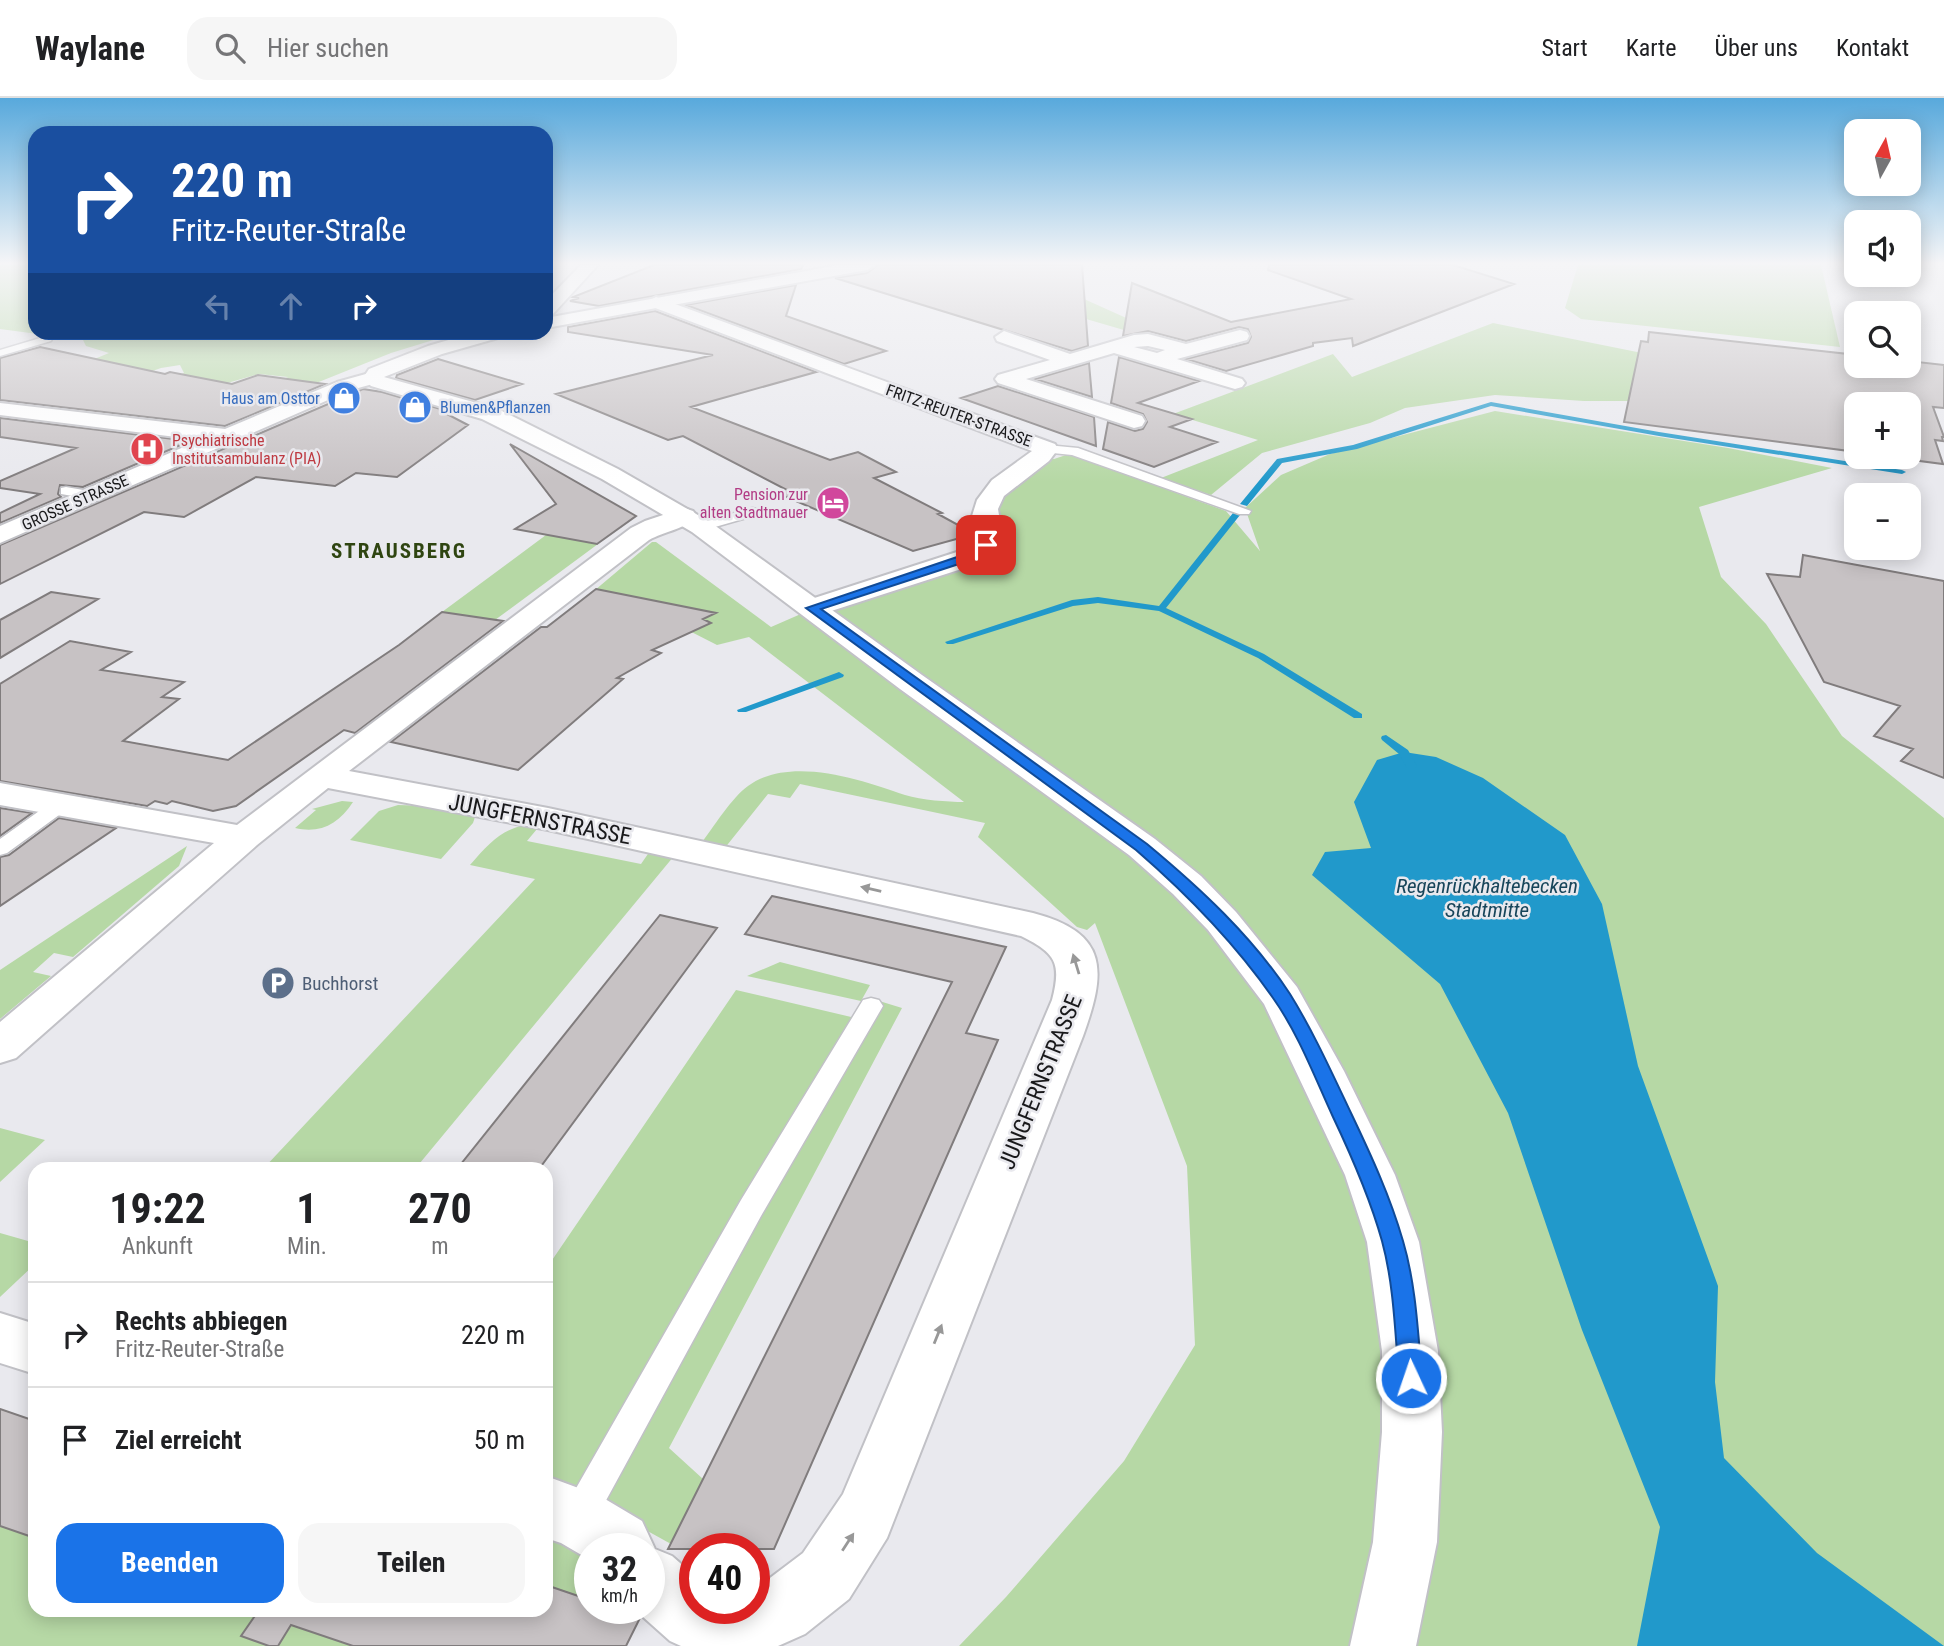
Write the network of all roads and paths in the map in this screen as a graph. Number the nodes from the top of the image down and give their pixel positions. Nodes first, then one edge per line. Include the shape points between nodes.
1 (750, 337) edge
2 (1004, 337) dead end
3 (1235, 337) edge
4 (44, 340) edge
5 (472, 340) edge
6 (1113, 347) junction
7 (1186, 350) junction
8 (0, 353) edge
9 (1157, 359) junction
10 (1075, 369) junction
11 (373, 378) junction
12 (1235, 383) dead end
13 (0, 410) edge
14 (1134, 421) dead end
15 (224, 436) junction
16 (1047, 449) junction
17 (1244, 511) dead end
18 (752, 512) dead end
19 (692, 522) junction
20 (0, 535) edge
21 (812, 608) junction
22 (321, 776) junction
23 (0, 794) edge
24 (63, 803) junction
25 (244, 837) junction
26 (0, 849) edge
27 (871, 1006) dead end
28 (0, 1047) edge
29 (0, 1338) edge
30 (28, 1347) edge
31 (583, 1525) edge
32 (665, 1593) edge
33 (1382, 1646) edge

1 - 16 street, FRITZ-REUTER-STRASSE
2 - 10 street
3 - 7 street
4 - 8 lane
5 - 11 street, GROSSE STRASSE via 416,357
6 - 7 street via 1148,340
6 - 9 street
6 - 10 street
7 - 9 street
9 - 12 street
10 - 14 street via 1045,367 1005,379
11 - 15 street, GROSSE STRASSE
11 - 19 street via 490,414 610,474
13 - 15 street
15 - 20 street, GROSSE STRASSE via 83,491
16 - 17 lane via 1084,454
16 - 21 street, FRITZ-REUTER-STRASSE via 989,498 984,516 989,536 986,545 970,557
18 - 19 lane
19 - 21 street
19 - 22 street via 654,526 639,534
21 - 33 street via 1142,847 1222,921 1282,997 1370,1175 1393,1242 1401,1287 1410,1351 1412,1432 1405,1542
22 - 25 street
32 -> 22 street, JUNGFERNSTRASSE via 693,1618 737,1630 782,1611 826,1576 864,1516 1078,989 1080,969 1068,945 1033,926 535,817
23 - 24 street
24 - 25 street
24 - 26 lane
25 - 28 street
27 - 31 lane via 744,1220
29 - 30 street

